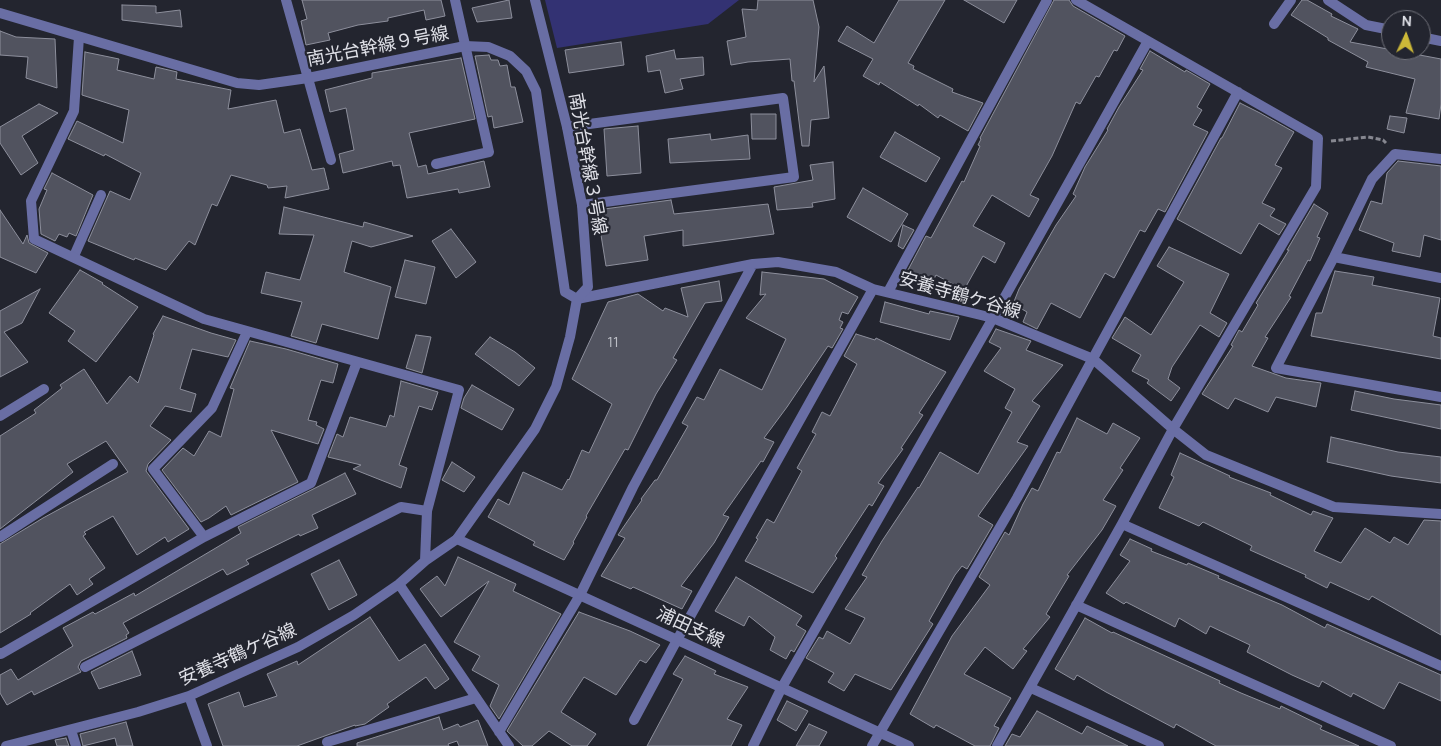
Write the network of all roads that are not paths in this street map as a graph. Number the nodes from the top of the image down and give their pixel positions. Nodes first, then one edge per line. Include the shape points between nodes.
1 (286, 0) edge
2 (455, 0) edge
3 (535, 0) edge
4 (1047, 0) edge
5 (1076, 0) edge
6 (1291, 0) edge
7 (1328, 0) edge
8 (0, 13) edge
9 (1274, 24) dead end
10 (1381, 28) edge
11 (79, 37) junction
12 (1148, 41) junction
13 (465, 46) junction
14 (308, 78) junction
15 (1238, 92) junction
16 (567, 127) junction
17 (1441, 159) edge
18 (331, 160) dead end
19 (436, 164) dead end
20 (101, 195) dead end
21 (582, 205) junction
22 (74, 256) junction
23 (1334, 257) junction
24 (753, 264) junction
25 (1441, 278) edge
26 (873, 289) junction
27 (888, 292) junction
28 (577, 299) junction
29 (993, 318) junction
30 (247, 332) junction
31 (1093, 359) junction
32 (357, 362) junction
33 (44, 389) dead end
34 (1441, 397) edge
35 (0, 416) edge
36 (1173, 429) junction
37 (113, 464) dead end
38 (428, 511) junction
39 (1441, 514) edge
40 (1122, 524) junction
41 (0, 537) edge
42 (204, 537) junction
43 (457, 540) junction
44 (425, 561) junction
45 (399, 584) junction
46 (580, 595) junction
47 (1076, 605) junction
48 (677, 640) junction
49 (0, 654) edge
50 (1441, 666) edge
51 (86, 667) dead end
52 (1031, 688) junction
53 (781, 689) junction
54 (189, 696) junction
55 (476, 698) junction
56 (634, 720) dead end
57 (71, 730) junction
58 (499, 732) junction
59 (879, 733) junction
60 (347, 741) edge
61 (327, 742) dead end
62 (6, 746) edge
63 (76, 746) edge
64 (207, 746) edge
65 (509, 746) edge
66 (753, 746) edge
67 (872, 746) edge
68 (909, 746) edge
69 (998, 746) edge
70 (1159, 746) edge
71 (1391, 746) edge

1 - 14 street
2 - 13 street
3 - 16 street, 南光台幹線３号線
4 - 27 street
5 - 12 street
6 - 9 street
7 - 10 street via 1366,25
8 - 11 street, 南光台幹線９号線
11 - 14 street, 南光台幹線９号線 via 237,83 258,85
11 - 22 street via 74,111 31,201 34,238
12 - 15 street
12 - 29 street
13 - 14 street, 南光台幹線９号線
13 - 19 street via 489,152
13 - 28 street, 南光台幹線９号線 via 488,47 510,56 526,71 536,91 565,292
14 - 18 street
15 - 31 street
15 - 36 street via 1318,138 1316,186
16 - 21 street, 南光台幹線３号線
16 - 21 street via 783,98 794,177
17 - 23 street via 1394,154 1372,179
20 - 22 street
21 - 28 street, 南光台幹線３号線 via 588,287
22 - 30 street via 204,319
23 - 25 street
23 - 34 street via 1276,368
24 - 26 street, 安養寺鶴ケ谷線 via 778,262 836,272
24 - 28 street, 安養寺鶴ケ谷線
24 - 46 street via 633,487
26 - 27 street, 安養寺鶴ケ谷線
26 - 48 street
27 - 29 street, 安養寺鶴ケ谷線
28 - 43 street, 南光台幹線３号線 via 556,387 535,429
29 - 31 street, 安養寺鶴ケ谷線
29 - 53 street
30 - 32 street
30 - 42 street via 212,408 153,469
31 - 36 street, 安養寺鶴ケ谷線
31 - 59 street via 1017,498
32 - 38 street via 459,390
32 - 42 street via 311,483
33 - 35 street
36 - 39 street, 安養寺鶴ケ谷線 via 1206,455 1334,507
36 - 40 street
37 - 41 street
38 - 44 street
38 - 51 street via 401,507
40 - 47 street
40 - 50 street
42 - 49 street
43 - 44 street, 安養寺鶴ケ谷線
43 - 46 street, 浦田支線
44 - 45 street, 安養寺鶴ケ谷線
45 - 54 street, 安養寺鶴ケ谷線 via 298,648
45 - 55 street
46 - 48 street, 浦田支線
46 - 58 street
47 - 52 street
47 - 71 street
48 - 53 street, 浦田支線
48 - 56 street
52 - 69 street
52 - 70 street
53 - 59 street, 浦田支線
53 - 66 street
54 - 57 street, 安養寺鶴ケ谷線
54 - 64 street
55 - 58 street
55 - 60 street
57 - 62 street, 安養寺鶴ケ谷線
57 - 63 street
58 - 65 street
59 - 67 street
59 - 68 street, 浦田支線
60 - 61 street

